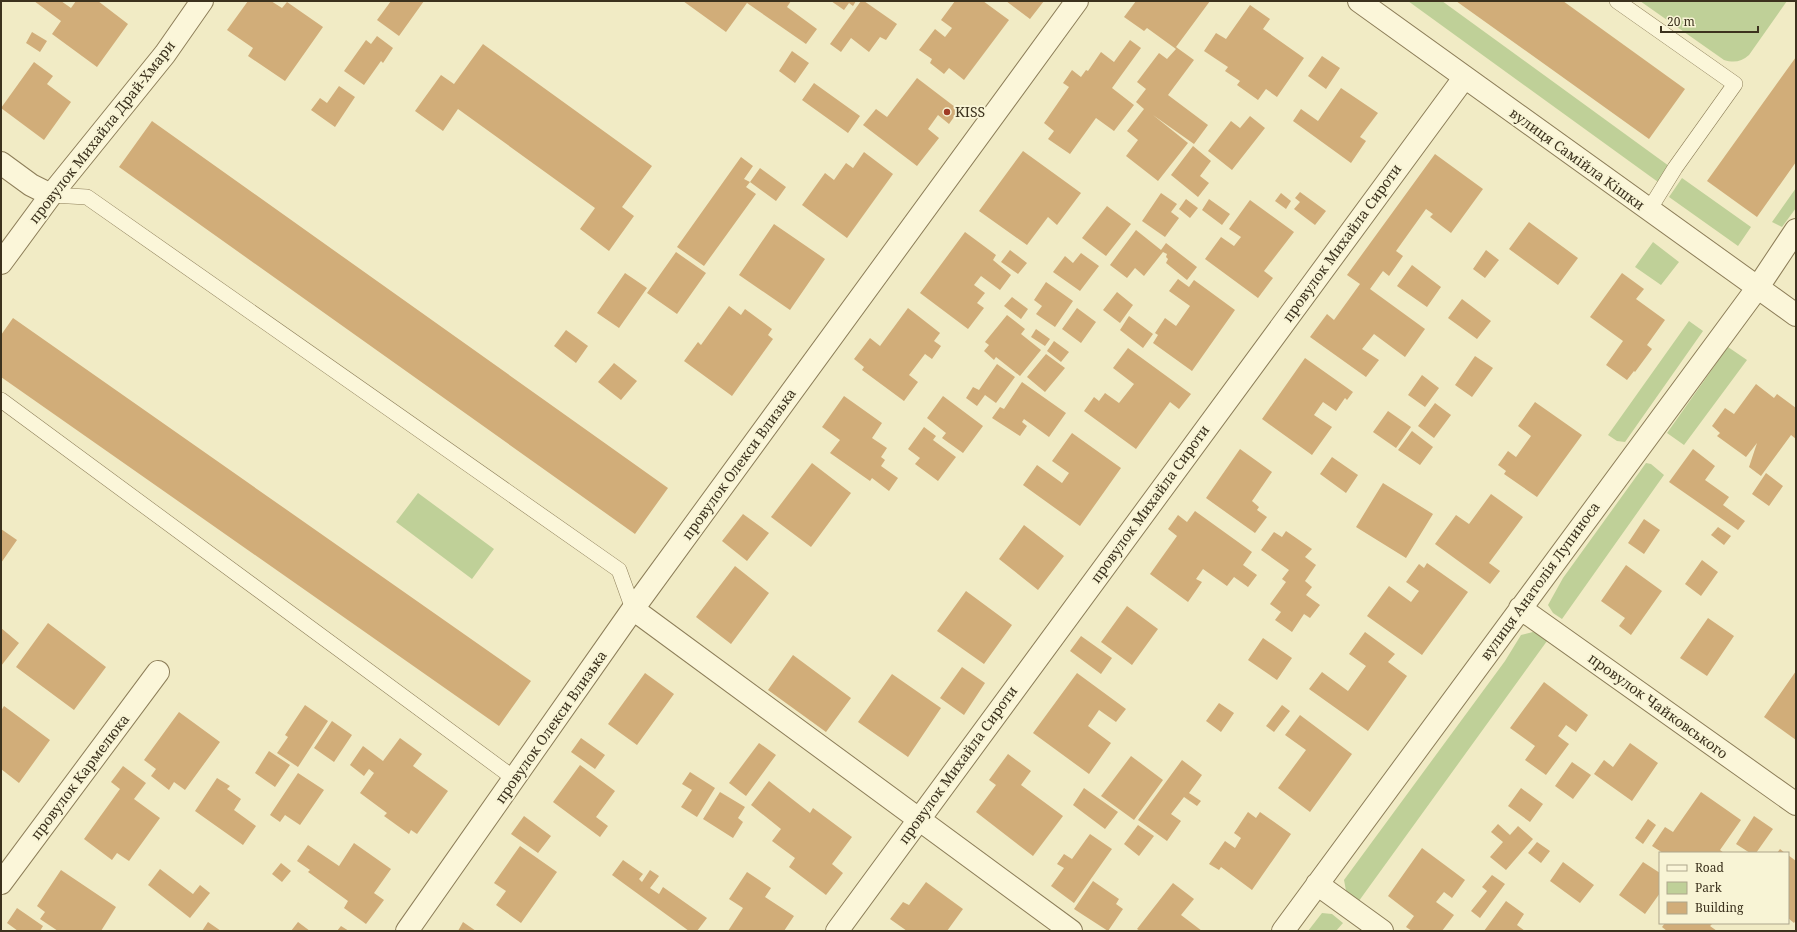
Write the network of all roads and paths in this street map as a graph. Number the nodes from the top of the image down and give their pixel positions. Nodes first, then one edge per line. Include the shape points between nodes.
1 (202, 1) edge
2 (1078, 1) edge
3 (1617, 1) edge
4 (1367, 3) edge
5 (1464, 78) junction
6 (1, 163) edge
7 (51, 195) junction
8 (1649, 210) junction
9 (1796, 230) edge
10 (1, 263) edge
11 (1758, 287) junction
12 (1796, 315) edge
13 (1, 400) edge
14 (1520, 608) junction
15 (632, 609) junction
16 (158, 672) dead end
17 (515, 779) junction
18 (1796, 804) edge
19 (918, 819) junction
20 (1, 883) edge
21 (1317, 884) junction
22 (407, 931) edge
23 (837, 931) edge
24 (1071, 931) edge
25 (1283, 931) edge
26 (1382, 931) edge

1 - 7 street, провулок Михайла Драй-Хмари via 166,54
2 - 15 street, провулок Олекси Влизька
3 - 8 lane via 1735,84
4 - 5 street, вулиця Самійла Кішки
5 - 8 street, вулиця Самійла Кішки
5 - 19 street, провулок Михайла Сироти
6 - 7 street via 31,185
7 - 10 street, провулок Михайла Драй-Хмари
7 - 15 lane via 87,196 619,570
8 - 11 street, вулиця Самійла Кішки
9 - 11 street, вулиця Анатолія Лупиноса
11 - 12 street, вулиця Самійла Кішки
11 - 14 street, вулиця Анатолія Лупиноса
13 - 17 lane
14 - 18 street, провулок Чайковського
14 - 21 street, вулиця Анатолія Лупиноса
15 - 17 street, провулок Олекси Влизька
15 - 19 street
16 - 20 street, провулок Кармелюка
17 - 22 street, провулок Олекси Влизька
19 - 23 street, провулок Михайла Сироти
19 - 24 street
21 - 25 street, вулиця Анатолія Лупиноса
21 - 26 street

